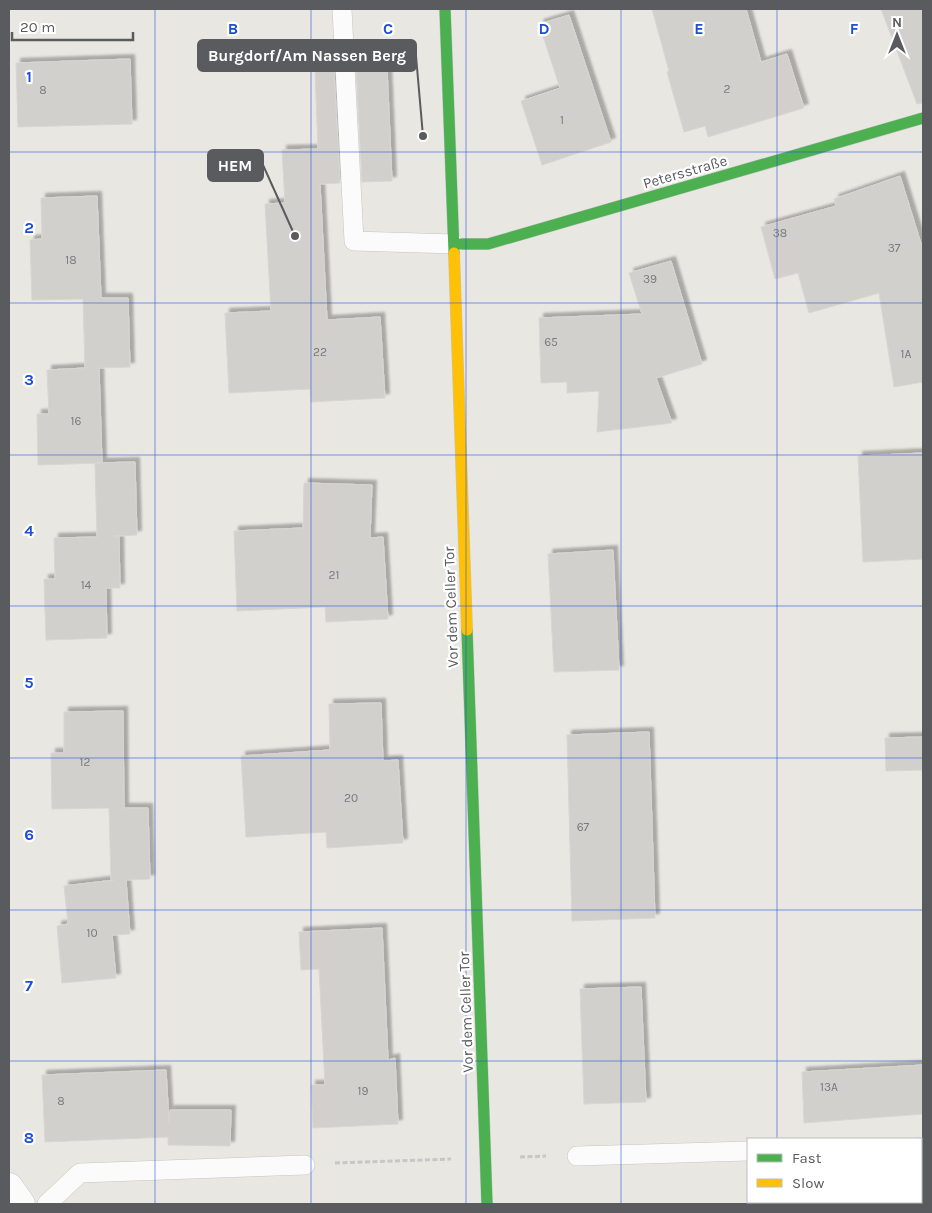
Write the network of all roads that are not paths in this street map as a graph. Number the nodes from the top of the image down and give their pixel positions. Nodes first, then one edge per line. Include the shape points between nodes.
1 (342, 9) edge
2 (445, 9) edge
3 (923, 118) edge
4 (454, 244) junction
5 (747, 1151) edge
6 (577, 1156) dead end
7 (305, 1164) road end
8 (9, 1187) edge
9 (21, 1204) edge
10 (47, 1204) edge
11 (487, 1204) edge

1 - 4 lane via 354,241
2 - 4 street, Vor dem Celler Tor
3 - 4 street, Petersstraße via 488,244
4 - 11 street, Vor dem Celler Tor
5 - 6 lane
7 - 10 lane via 80,1173
8 - 9 street

